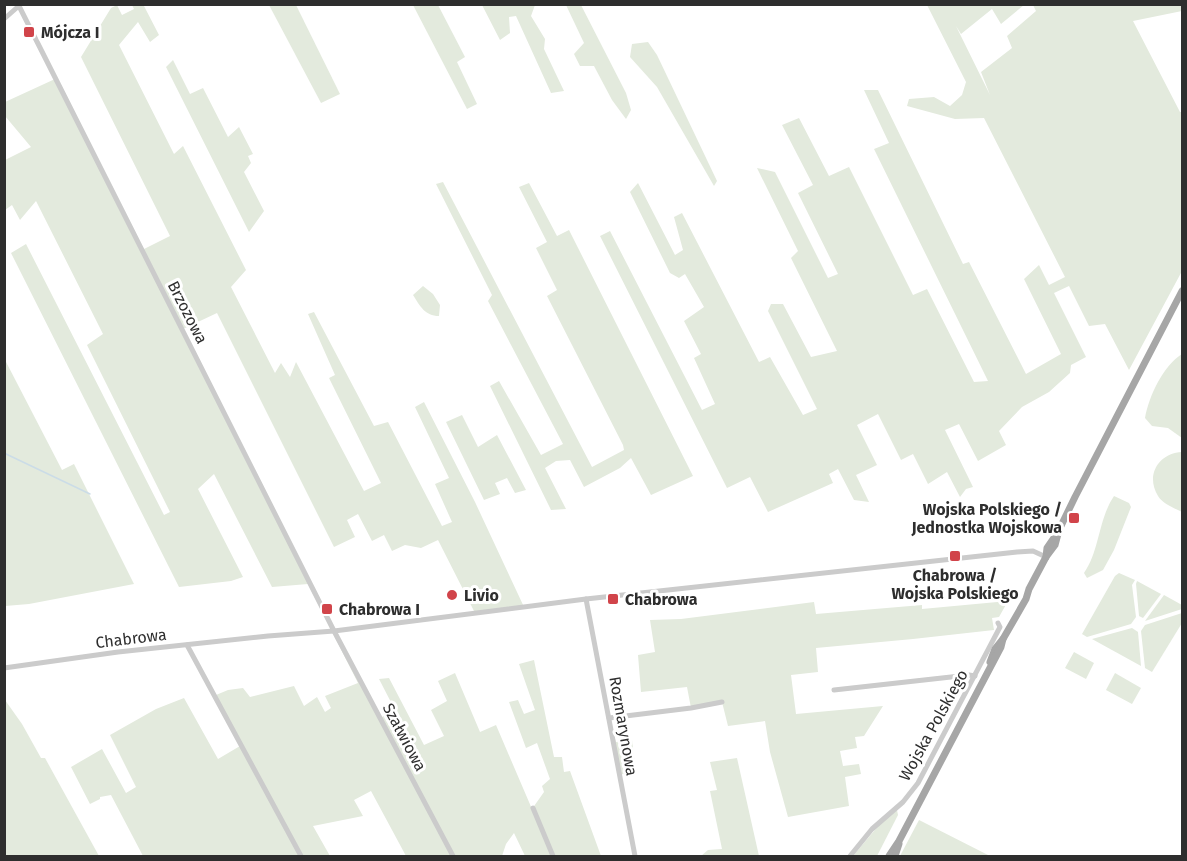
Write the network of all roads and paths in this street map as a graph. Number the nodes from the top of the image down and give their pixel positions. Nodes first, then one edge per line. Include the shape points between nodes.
1 (19, 5) edge
2 (4, 19) edge
3 (1182, 291) edge
4 (1046, 557) junction
5 (586, 599) junction
6 (998, 623) dead end
7 (334, 631) junction
8 (187, 645) junction
9 (4, 668) edge
10 (975, 676) junction
11 (834, 690) dead end
12 (722, 702) dead end
13 (609, 718) junction
14 (533, 808) dead end
15 (899, 841) junction
16 (301, 856) edge
17 (453, 856) edge
18 (553, 856) edge
19 (635, 856) edge
20 (850, 856) edge
21 (889, 856) edge
22 (895, 856) edge

1 - 2 street
1 - 7 street, Brzozowa
3 - 4 main road, Wojska Polskiego
4 - 5 street, Chabrowa via 1033,551 1017,552
4 - 15 main road, Wojska Polskiego
5 - 7 street, Chabrowa
5 - 13 street, Rozmarynowa
6 - 10 street, Wojska Polskiego via 1000,627
7 - 8 street, Chabrowa
7 - 17 street, Szałwiowa
8 - 9 street, Chabrowa
8 - 16 street
10 - 11 street
10 - 20 street, Wojska Polskiego via 918,783
12 - 13 street
13 - 19 street, Rozmarynowa
14 - 18 street
15 - 21 main road, Wojska Polskiego
15 - 22 main road, Wojska Polskiego

